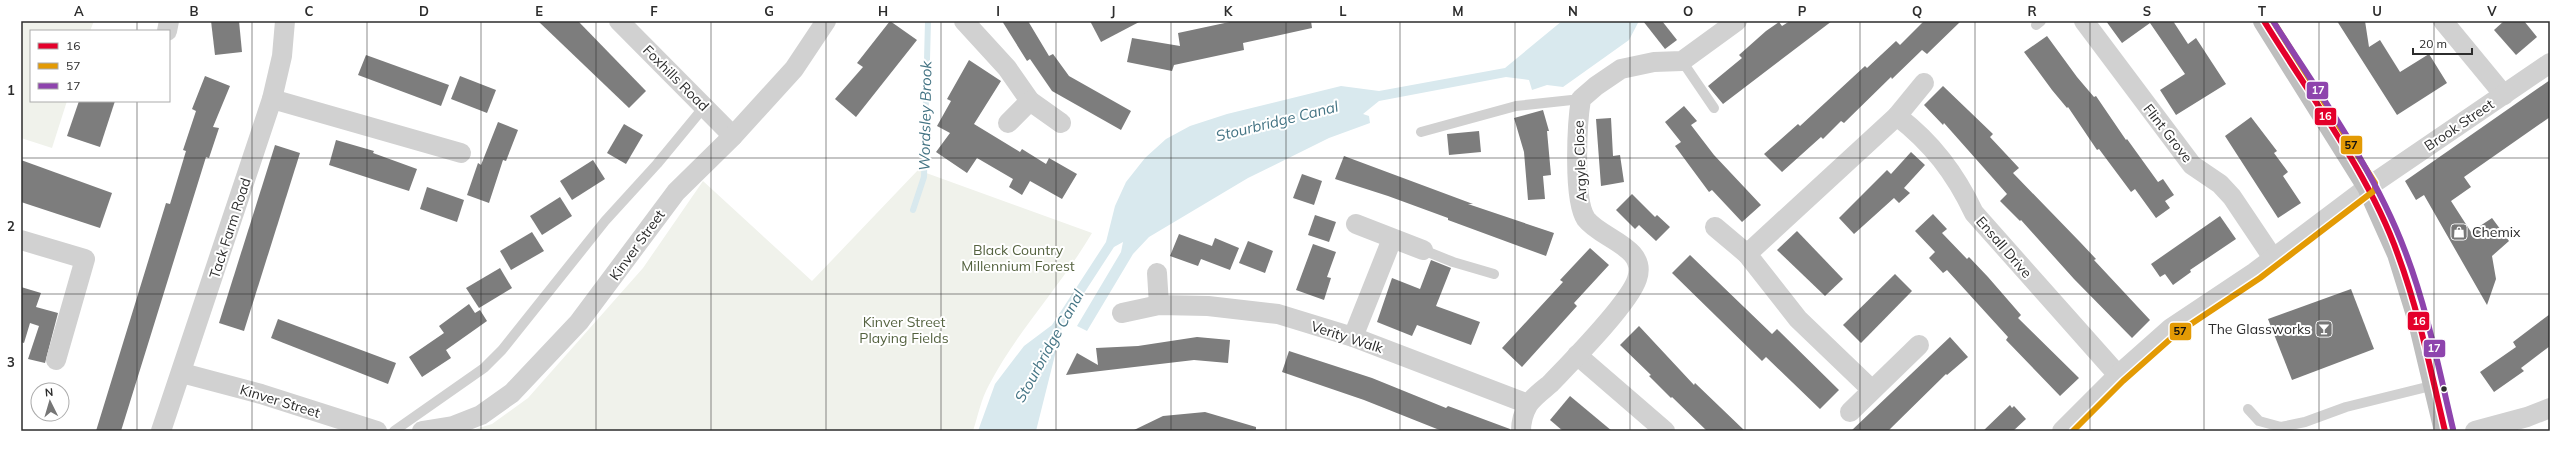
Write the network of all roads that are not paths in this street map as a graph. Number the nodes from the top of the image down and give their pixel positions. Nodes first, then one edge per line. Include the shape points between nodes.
1 (285, 21) edge
2 (619, 21) edge
3 (826, 21) edge
4 (964, 21) edge
5 (1737, 21) edge
6 (2084, 21) edge
7 (2264, 21) edge
8 (2443, 21) edge
9 (1682, 61) junction
10 (2550, 63) edge
11 (1924, 83) dead end
12 (2504, 95) junction
13 (272, 99) junction
14 (1581, 99) junction
15 (1030, 101) junction
16 (704, 107) junction
17 (1714, 108) dead end
18 (1897, 116) junction
19 (1008, 123) dead end
20 (1060, 123) dead end
21 (1421, 132) dead end
22 (733, 136) junction
23 (461, 153) dead end
24 (2368, 187) junction
25 (1356, 224) dead end
26 (1715, 227) dead end
27 (1392, 239) junction
28 (21, 240) edge
29 (1423, 250) joint
30 (1747, 254) junction
31 (2273, 258) junction
32 (1157, 274) dead end
33 (1494, 274) dead end
34 (1159, 305) junction
35 (1122, 313) dead end
36 (1353, 337) junction
37 (1920, 345) dead end
38 (1577, 355) junction
39 (56, 360) dead end
40 (182, 373) junction
41 (2118, 375) junction
42 (2435, 385) junction
43 (1872, 390) junction
44 (1528, 404) junction
45 (2248, 408) dead end
46 (2550, 408) edge
47 (1850, 412) dead end
48 (2306, 427) edge
49 (2271, 428) edge
50 (161, 431) edge
51 (378, 431) edge
52 (394, 431) edge
53 (422, 431) edge
54 (1521, 431) edge
55 (1665, 431) edge
56 (2062, 431) edge
57 (2445, 431) edge
58 (2474, 431) edge

1 - 13 street, Tack Farm Road via 282,56
2 - 16 street, Foxhills Road
3 - 22 street, Kinver Street via 794,69
4 - 15 street via 1007,68
5 - 9 street
6 - 31 street, Flint Grove via 2192,165 2220,184 2232,196
7 - 24 highway
8 - 12 street
9 - 14 street via 1654,62 1621,69
9 - 17 lane
10 - 12 street, Brook Street
11 - 18 street
12 - 24 street, Brook Street
13 - 23 street
13 - 40 street, Tack Farm Road
14 - 21 lane via 1516,106
14 - 38 street, Argyle Close via 1577,145 1579,201 1586,219 1629,250 1639,266 1637,279 1630,293
15 - 19 street
15 - 20 street
16 - 22 street, Foxhills Road
16 - 52 lane via 600,227 502,350 484,368
18 - 30 street
18 - 41 street, Ensall Drive via 1915,130 1944,162 1960,183 1974,213
22 - 53 street, Kinver Street via 676,192 579,322 512,393 481,415 453,426
24 - 31 street, Brook Street
24 - 42 highway via 2398,254
25 - 27 street
26 - 30 street
27 - 29 street
27 - 36 street
28 - 39 street via 85,259
29 - 33 lane
30 - 43 street via 1798,319
31 - 41 street, Brook Street via 2171,328
32 - 34 street
34 - 35 street, Verity Walk
34 - 36 street, Verity Walk via 1208,306 1278,314
36 - 44 street, Verity Walk
37 - 43 street
38 - 44 street, Argyle Close
38 - 55 street
40 - 50 street, Tack Farm Road
40 - 51 street, Kinver Street via 262,394
41 - 56 street, Brook Street
42 - 48 lane via 2346,407
42 - 57 highway
43 - 47 street
44 - 54 street
45 - 49 lane via 2259,421
46 - 58 street via 2528,417
48 - 49 lane

